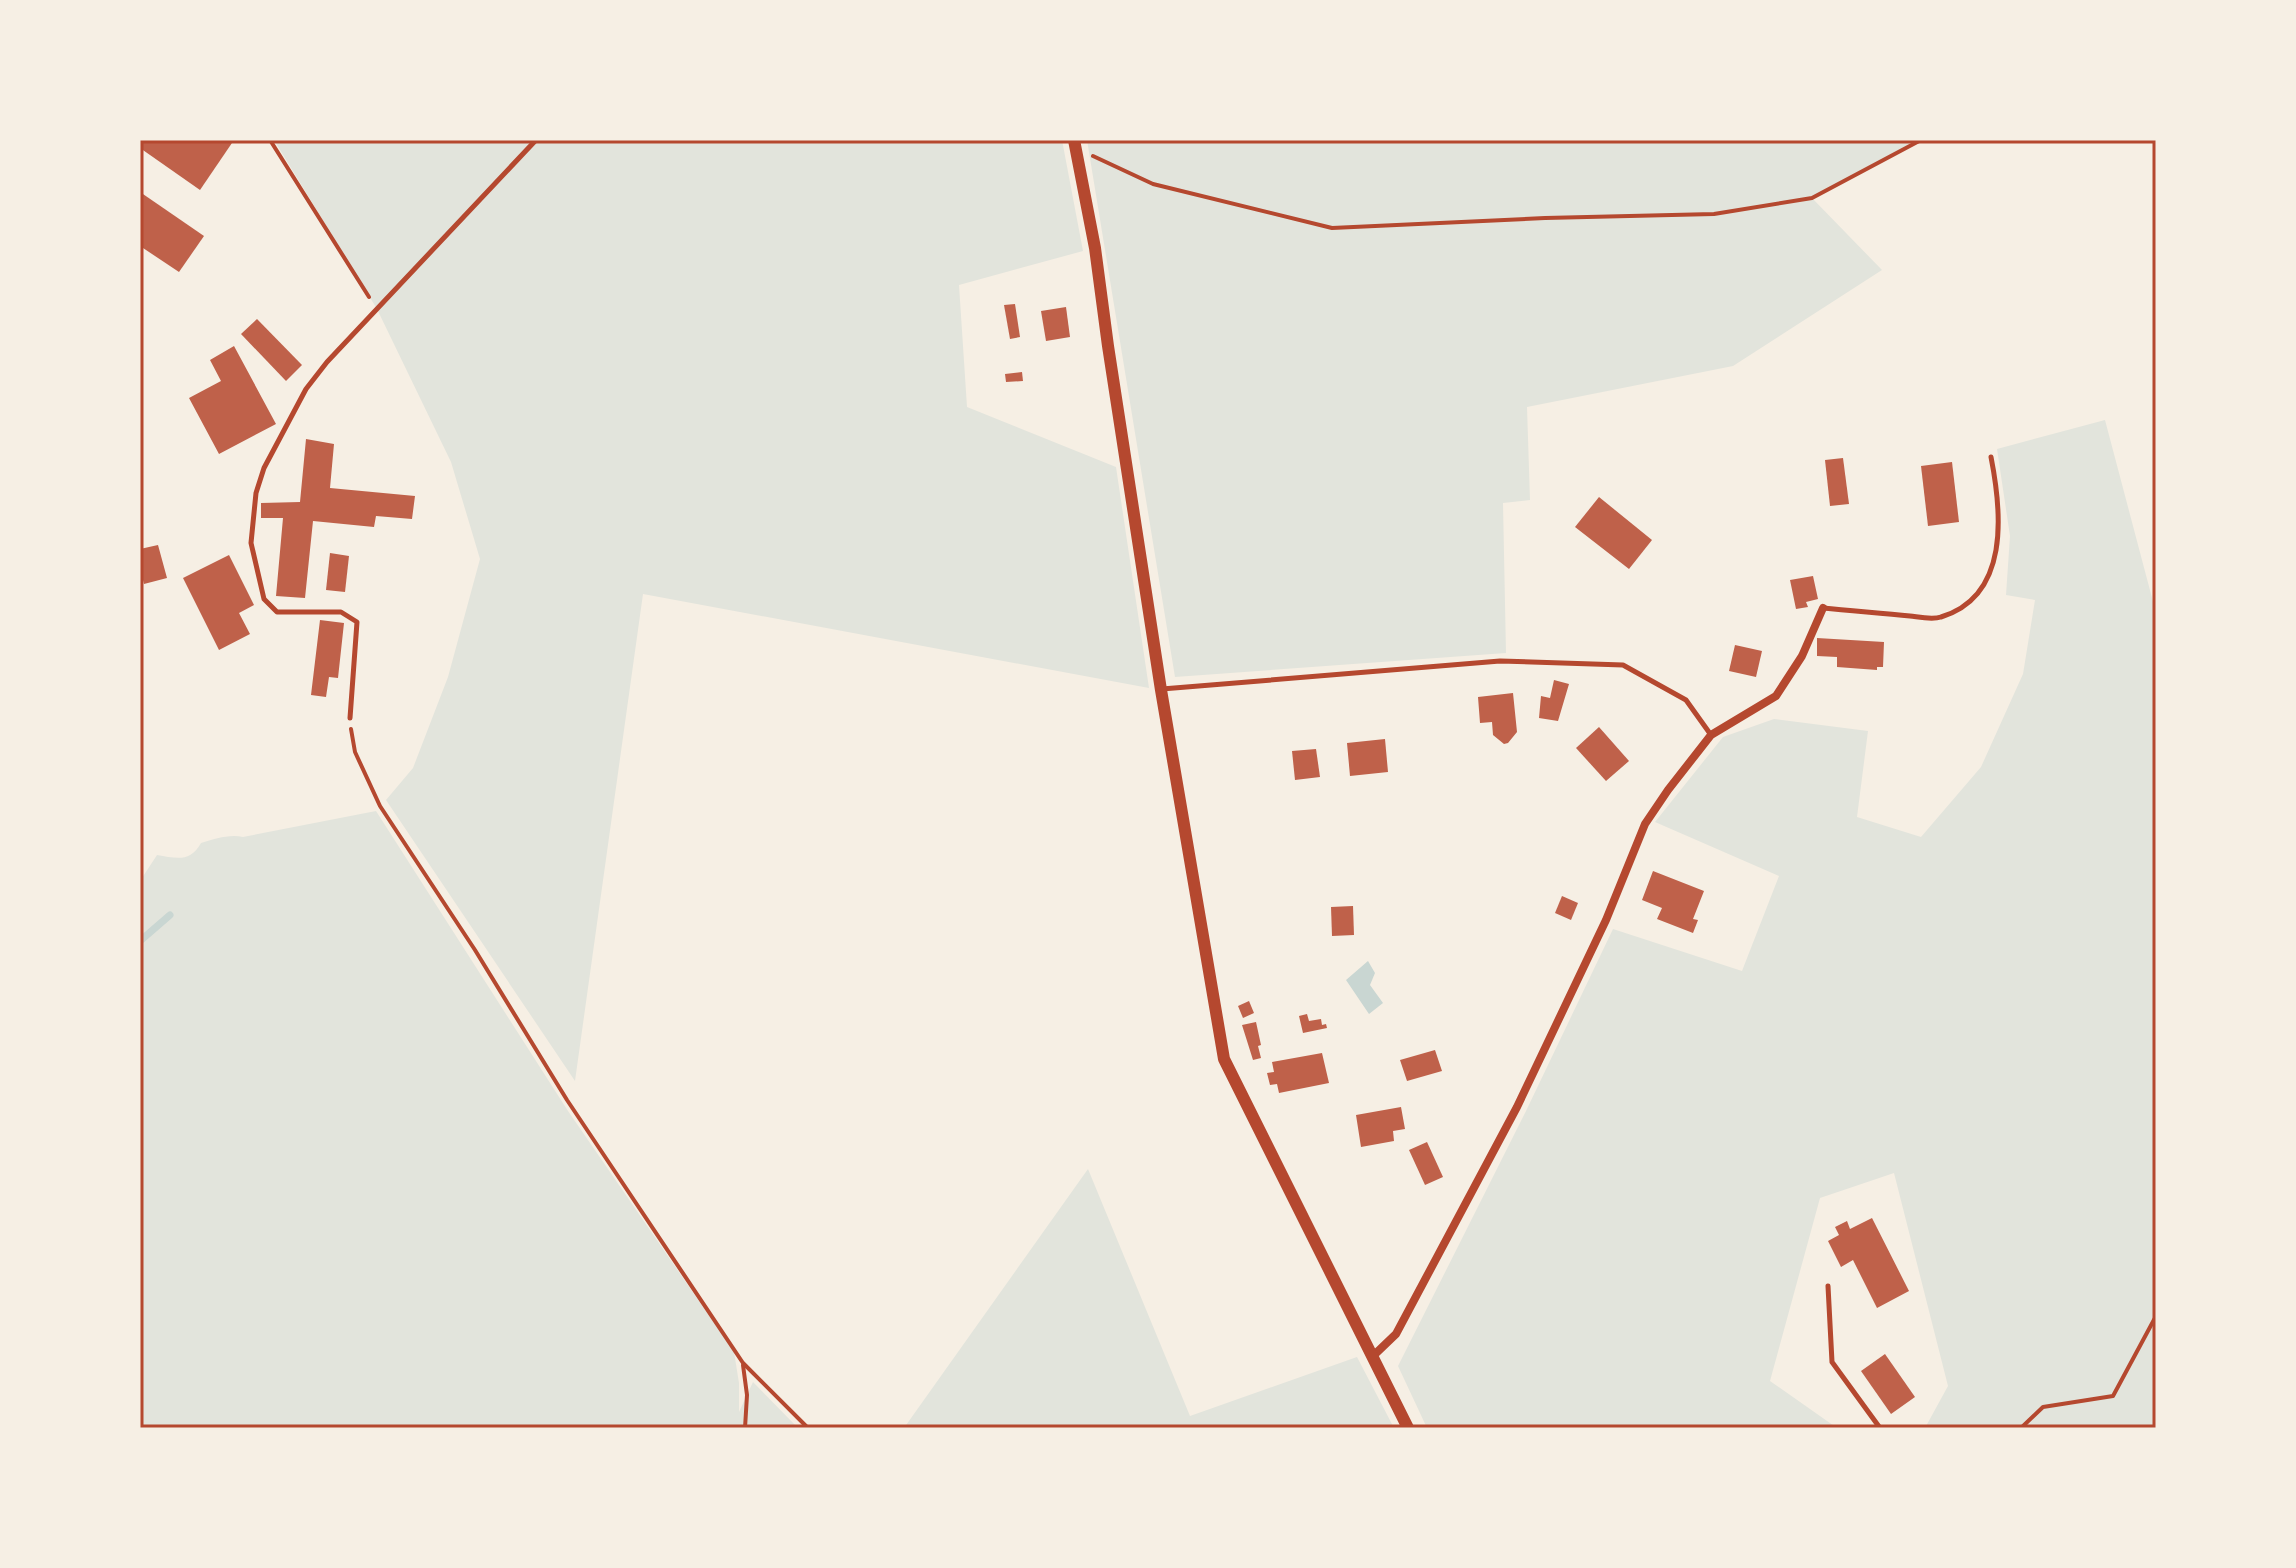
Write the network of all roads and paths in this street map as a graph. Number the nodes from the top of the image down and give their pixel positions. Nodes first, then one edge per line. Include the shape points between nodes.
1 (270, 140) edge
2 (536, 140) edge
3 (1921, 140) edge
4 (1075, 144) edge
5 (377, 309) junction
6 (1991, 457) dead end
7 (1823, 608) joint
8 (1161, 690) junction
9 (350, 718) joint
10 (1711, 735) junction
11 (1828, 1286) dead end
12 (2156, 1316) edge
13 (1372, 1357) junction
14 (743, 1363) junction
15 (745, 1428) edge
16 (808, 1428) edge
17 (1408, 1428) edge
18 (1880, 1428) edge
19 (2021, 1428) edge

1 - 5 path
2 - 5 lane
3 - 4 path via 1812,198 1714,214 1332,228 1153,184
4 - 8 street
5 - 9 lane via 306,389 264,468 251,543 264,599 277,612 341,612 357,622
6 - 7 lane via 1998,531 1991,571 1968,603 1939,618
7 - 10 street via 1802,656 1776,696
8 - 10 lane via 1500,661 1623,665 1686,700
8 - 13 street via 1224,1059
9 - 14 path via 355,752 380,806
10 - 13 street via 1645,824 1606,920 1517,1107 1396,1334
11 - 18 lane via 1832,1362
12 - 19 path via 2113,1396 2043,1407
13 - 17 street
14 - 15 path
14 - 16 path

